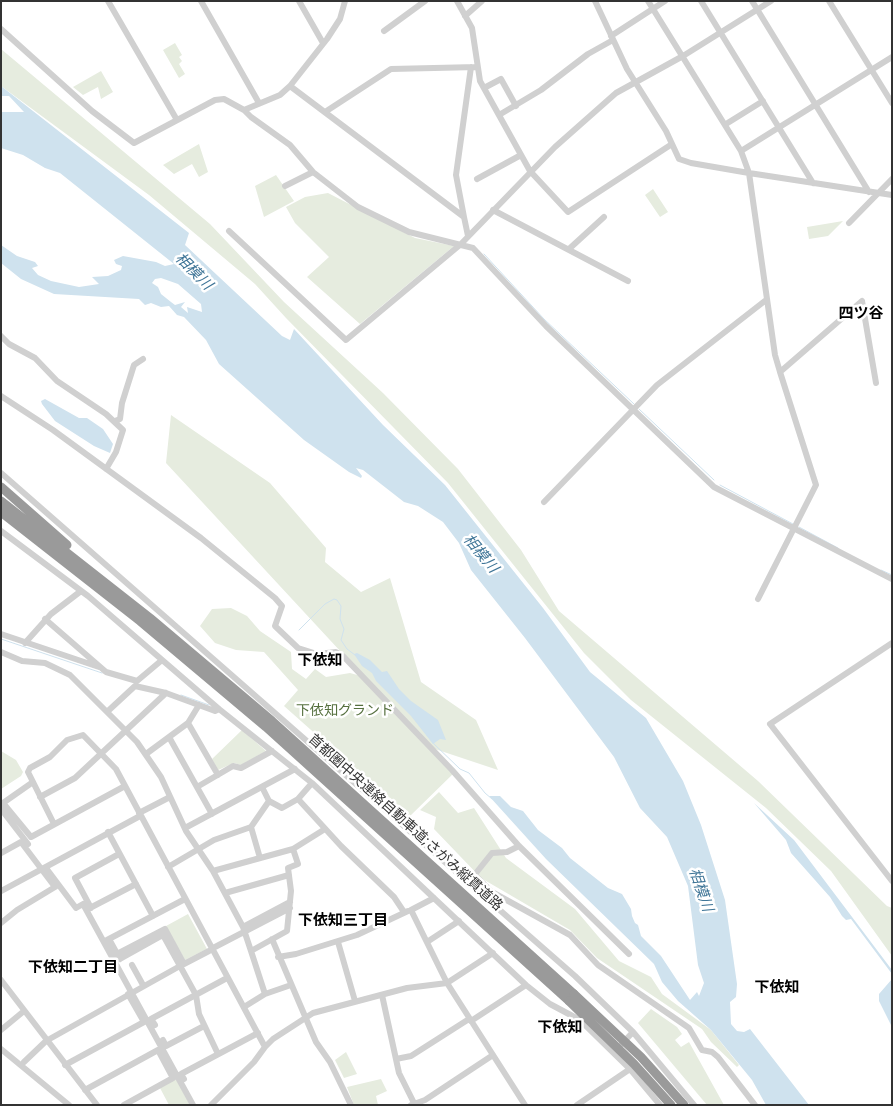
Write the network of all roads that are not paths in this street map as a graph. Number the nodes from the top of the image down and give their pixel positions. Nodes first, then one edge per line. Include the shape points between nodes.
1 (108, 1) edge
2 (201, 1) edge
3 (299, 1) edge
4 (345, 1) edge
5 (425, 1) edge
6 (457, 1) edge
7 (482, 1) edge
8 (595, 1) edge
9 (648, 1) edge
10 (665, 1) edge
11 (701, 1) edge
12 (752, 1) edge
13 (771, 1) edge
14 (829, 1) edge
15 (653, 9) junction
16 (758, 10) junction
17 (466, 16) junction
18 (1, 29) edge
19 (384, 30) dead end
20 (720, 33) junction
21 (612, 38) junction
22 (323, 43) junction
23 (683, 56) junction
24 (892, 57) edge
25 (473, 67) junction
26 (871, 70) junction
27 (635, 82) junction
28 (290, 86) junction
29 (484, 88) junction
30 (763, 101) junction
31 (259, 103) junction
32 (892, 103) edge
33 (816, 104) junction
34 (516, 106) junction
35 (244, 110) junction
36 (325, 112) junction
37 (499, 115) junction
38 (177, 120) junction
39 (726, 124) junction
40 (779, 127) junction
41 (672, 144) junction
42 (741, 151) junction
43 (521, 155) junction
44 (313, 172) junction
45 (530, 172) junction
46 (748, 173) junction
47 (477, 179) dead end
48 (892, 179) edge
49 (813, 183) junction
50 (285, 186) dead end
51 (869, 192) junction
52 (878, 193) junction
53 (892, 195) edge
54 (494, 210) junction
55 (604, 217) dead end
56 (464, 218) junction
57 (849, 222) dead end
58 (229, 231) dead end
59 (468, 236) junction
60 (461, 244) junction
61 (569, 249) junction
62 (628, 281) dead end
63 (766, 300) junction
64 (1, 336) edge
65 (143, 359) dead end
66 (780, 372) junction
67 (876, 383) dead end
68 (1, 396) edge
69 (634, 409) junction
70 (115, 422) junction
71 (106, 469) junction
72 (1, 473) edge
73 (1, 488) edge
74 (1, 501) edge
75 (544, 502) dead end
76 (1, 513) edge
77 (795, 528) junction
78 (1, 532) edge
79 (892, 579) edge
80 (81, 591) junction
81 (758, 599) dead end
82 (150, 618) junction
83 (45, 619) junction
84 (1, 634) edge
85 (25, 643) junction
86 (892, 643) edge
87 (2, 654) edge
88 (162, 660) junction
89 (100, 667) junction
90 (166, 693) junction
91 (199, 704) junction
92 (219, 709) junction
93 (108, 711) junction
94 (188, 724) junction
95 (127, 730) junction
96 (169, 737) junction
97 (272, 751) junction
98 (102, 754) junction
99 (146, 754) junction
100 (295, 769) junction
101 (218, 775) junction
102 (33, 782) junction
103 (312, 784) junction
104 (125, 786) junction
105 (197, 787) junction
106 (262, 787) junction
107 (40, 796) junction
108 (170, 797) junction
109 (298, 799) junction
110 (269, 801) junction
111 (2, 806) edge
112 (140, 814) junction
113 (212, 814) junction
114 (54, 824) junction
115 (251, 827) junction
116 (185, 828) junction
117 (325, 829) junction
118 (108, 832) junction
119 (519, 846) junction
120 (293, 849) junction
121 (198, 850) junction
122 (1, 853) edge
123 (120, 854) junction
124 (260, 858) junction
125 (43, 867) junction
126 (168, 867) junction
127 (213, 871) junction
128 (475, 875) junction
129 (289, 876) junction
130 (892, 881) edge
131 (468, 883) junction
132 (136, 884) junction
133 (1, 891) edge
134 (225, 893) junction
135 (434, 898) junction
136 (185, 899) junction
137 (290, 905) junction
138 (89, 909) junction
139 (411, 910) junction
140 (404, 912) junction
141 (153, 916) junction
142 (459, 921) junction
143 (1, 923) edge
144 (244, 929) junction
145 (272, 939) junction
146 (105, 941) junction
147 (338, 942) junction
148 (427, 942) junction
149 (251, 951) junction
150 (492, 953) junction
151 (117, 954) junction
152 (629, 954) dead end
153 (278, 957) junction
154 (132, 965) dead end
155 (180, 966) junction
156 (228, 978) junction
157 (1, 980) edge
158 (446, 983) junction
159 (144, 985) junction
160 (292, 985) junction
161 (526, 985) junction
162 (130, 993) junction
163 (265, 994) junction
164 (196, 995) junction
165 (382, 995) junction
166 (572, 997) junction
167 (355, 1001) junction
168 (244, 1007) junction
169 (24, 1011) junction
170 (305, 1017) junction
171 (470, 1020) junction
172 (2, 1026) edge
173 (204, 1026) junction
174 (633, 1032) junction
175 (258, 1033) junction
176 (46, 1041) junction
177 (265, 1047) junction
178 (1, 1050) edge
179 (613, 1052) junction
180 (218, 1054) junction
181 (493, 1055) junction
182 (396, 1059) junction
183 (24, 1062) dead end
184 (65, 1065) junction
185 (630, 1069) junction
186 (85, 1090) junction
187 (427, 1102) edge
188 (413, 1104) edge
189 (69, 1105) edge
190 (97, 1105) edge
191 (124, 1105) edge
192 (193, 1105) edge
193 (198, 1105) edge
194 (211, 1105) edge
195 (351, 1105) edge
196 (525, 1105) edge
197 (577, 1105) edge
198 (660, 1105) edge
199 (671, 1105) edge
200 (684, 1105) edge
201 (694, 1105) edge
202 (755, 1105) edge

1 - 38 street
2 - 31 street
3 - 22 street
4 - 22 street via 340,18
5 - 19 street
6 - 17 street
7 - 17 street
8 - 21 street
9 - 15 street
10 - 15 street
11 - 20 street
12 - 16 street
13 - 16 street
14 - 26 street
15 - 21 street
15 - 23 street
16 - 20 street
16 - 33 street
17 - 25 street via 472,28
18 - 38 street via 92,111 134,143
20 - 23 street
20 - 30 street
21 - 27 street
21 - 34 street
22 - 28 street
23 - 27 street
23 - 39 street
24 - 26 street
25 - 29 street
25 - 36 street via 391,69
25 - 56 street via 455,180
26 - 32 street
26 - 33 street
27 - 41 street
27 - 45 street via 601,106
28 - 31 street via 280,95
28 - 36 street
29 - 34 street via 501,79
29 - 37 street
30 - 39 street
30 - 40 street
31 - 35 street
33 - 40 street
33 - 51 street
34 - 37 street
35 - 38 street via 220,98
35 - 44 street via 290,145
36 - 56 street
37 - 43 street
39 - 42 street
40 - 42 street
40 - 49 street
41 - 45 street via 568,212
41 - 46 street via 684,162
42 - 46 street
43 - 45 street
43 - 47 street
44 - 50 street
44 - 60 street via 358,207 409,232
45 - 54 street
46 - 49 street
46 - 63 street
48 - 52 street
49 - 51 street
51 - 52 street
52 - 53 street
52 - 57 street
54 - 59 street
54 - 61 street
55 - 61 street
56 - 59 street
58 - 60 street via 346,340
59 - 60 street
60 - 69 street via 473,248 546,326
61 - 62 street
63 - 66 street
63 - 69 street via 658,385
64 - 70 street
65 - 70 street via 134,365 120,419
66 - 67 street via 862,302
66 - 77 street via 816,485
68 - 71 street
69 - 75 street
69 - 77 street via 714,487
70 - 71 street via 123,430
71 - 119 street via 201,538 275,598 282,606 275,626 298,648 317,654 336,652 343,656
72 - 131 street
73 - 82 highway
74 - 82 highway, 首都圏中央連絡自動車道;さがみ縦貫道路
76 - 166 highway, 首都圏中央連絡自動車道;さがみ縦貫道路 via 140,621 266,727
77 - 79 street
77 - 81 street
78 - 80 street
80 - 83 street
80 - 88 street
82 - 166 highway, 首都圏中央連絡自動車道;さがみ縦貫道路 via 292,739
83 - 85 street
83 - 89 street
84 - 85 street
85 - 89 street
86 - 130 street via 770,724
87 - 93 street via 22,661 45,663 70,675
88 - 89 street via 137,681 106,672
88 - 92 street
90 - 91 street
90 - 93 street via 135,686
90 - 95 street
91 - 92 street via 215,711
91 - 94 street
92 - 97 street
93 - 95 street
94 - 96 street
94 - 101 street
95 - 98 street
95 - 99 street
96 - 99 street
96 - 105 street
97 - 100 street
97 - 101 street via 241,768 233,766
98 - 102 street via 83,734 67,740 50,758 30,768 28,772
98 - 104 street via 116,769
98 - 107 street via 75,778
99 - 108 street
100 - 103 street
100 - 106 street
101 - 105 street
102 - 107 street
102 - 111 street
103 - 109 street
103 - 135 street
104 - 112 street
104 - 114 street
105 - 113 street
106 - 110 street
106 - 113 street
107 - 114 street
108 - 112 street
108 - 116 street
109 - 110 street via 282,808
109 - 117 street
110 - 115 street
111 - 114 street via 29,837
111 - 125 street
112 - 118 street
112 - 126 street
113 - 116 street
115 - 121 street via 214,840
115 - 124 street
116 - 121 street
117 - 120 street
117 - 140 street via 394,897
118 - 123 street
118 - 125 street
119 - 128 street via 492,854
119 - 152 street
120 - 124 street
120 - 129 street via 298,864 288,868
121 - 126 street
121 - 127 street
122 - 125 street via 21,842
123 - 132 street
123 - 138 street via 75,878
124 - 127 street
125 - 133 street
125 - 138 street via 76,908 83,904
125 - 143 street via 55,889
126 - 136 street
127 - 134 street
128 - 131 street
128 - 202 street via 492,892 570,935 598,965 689,1028 702,1050 715,1054
129 - 134 street
129 - 137 street
131 - 174 street
132 - 138 street
132 - 141 street
134 - 144 street
135 - 139 street
135 - 142 street
136 - 141 street
136 - 156 street
137 - 144 street
137 - 145 street via 288,931
138 - 146 street
139 - 140 street
139 - 148 street
140 - 147 street
141 - 146 street
142 - 148 street
142 - 150 street
144 - 149 street
144 - 151 street via 184,964 165,929
145 - 149 street
145 - 153 street
146 - 151 street
146 - 162 street
147 - 153 street
147 - 167 street
148 - 158 street
149 - 163 street
150 - 158 street
150 - 161 street
151 - 155 street via 120,958 163,935
153 - 160 street
154 - 159 street
155 - 159 street
155 - 164 street
156 - 164 street
156 - 168 street
157 - 169 street
158 - 165 street
158 - 171 street
159 - 162 street
160 - 163 street
160 - 170 street
161 - 171 street
161 - 179 street via 550,1004 580,1020
162 - 176 street
162 - 184 street via 144,1022
162 - 192 street
163 - 168 street
164 - 173 street
164 - 173 street via 151,1019 166,1046
165 - 167 street
165 - 182 street
166 - 199 highway, 首都圏中央連絡自動車道;さがみ縦貫道路, bridge
166 - 200 highway, 首都圏中央連絡自動車道;さがみ縦貫道路, bridge via 641,1057
167 - 170 street
168 - 175 street
169 - 172 street
169 - 176 street
170 - 177 street
170 - 195 street
171 - 181 street
171 - 182 street via 411,1056
173 - 180 street
174 - 179 street
174 - 201 street
175 - 177 street
175 - 180 street
176 - 183 street
176 - 184 street
177 - 194 street
178 - 189 street
179 - 185 street
180 - 193 street via 181,1074
181 - 187 street
181 - 196 street
182 - 188 street
184 - 186 street
185 - 197 street
185 - 198 street
186 - 190 street
186 - 191 street via 158,1050 173,1078
187 - 188 street

